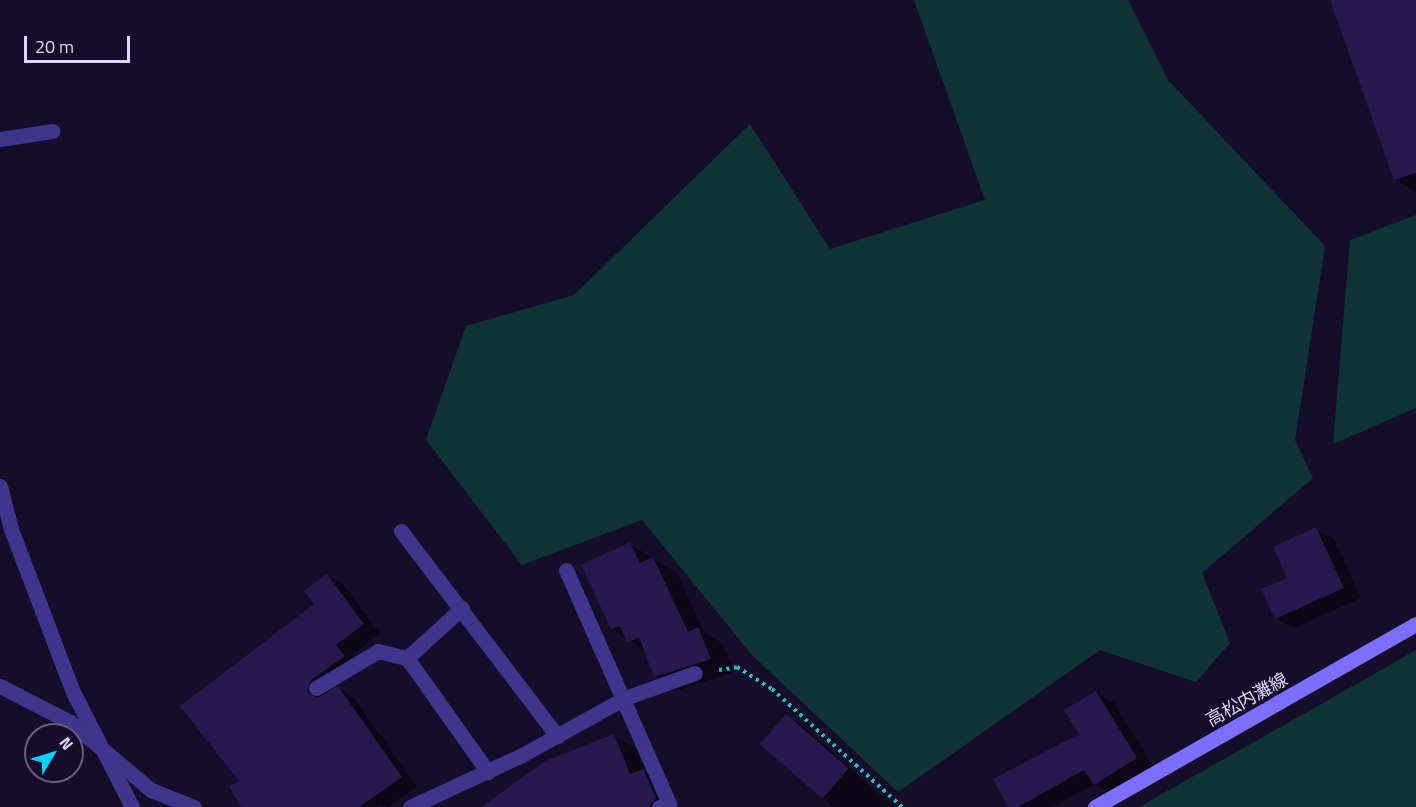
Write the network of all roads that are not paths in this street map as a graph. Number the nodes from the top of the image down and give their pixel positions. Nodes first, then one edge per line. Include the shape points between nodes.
1 (52, 130) dead end
2 (0, 140) edge
3 (0, 486) edge
4 (401, 531) dead end
5 (566, 570) dead end
6 (462, 608) junction
7 (1416, 624) edge
8 (406, 658) junction
9 (695, 674) road end
10 (0, 686) edge
11 (316, 688) dead end
12 (625, 698) junction
13 (557, 736) junction
14 (99, 747) junction
15 (488, 772) junction
16 (151, 790) junction
17 (132, 807) edge
18 (152, 807) edge
19 (194, 807) edge
20 (410, 807) edge
21 (659, 807) edge
22 (1095, 807) edge

1 - 2 street
3 - 14 street via 11,529 73,692
4 - 6 street
5 - 12 street
6 - 8 street
6 - 13 street
7 - 22 main road, 高松内灘線
8 - 11 street via 378,651
8 - 15 street
9 - 12 street
10 - 14 street via 70,722
12 - 13 street
12 - 21 street via 669,803
13 - 15 street
14 - 16 street
14 - 17 street
15 - 20 street
16 - 18 street
16 - 19 street

